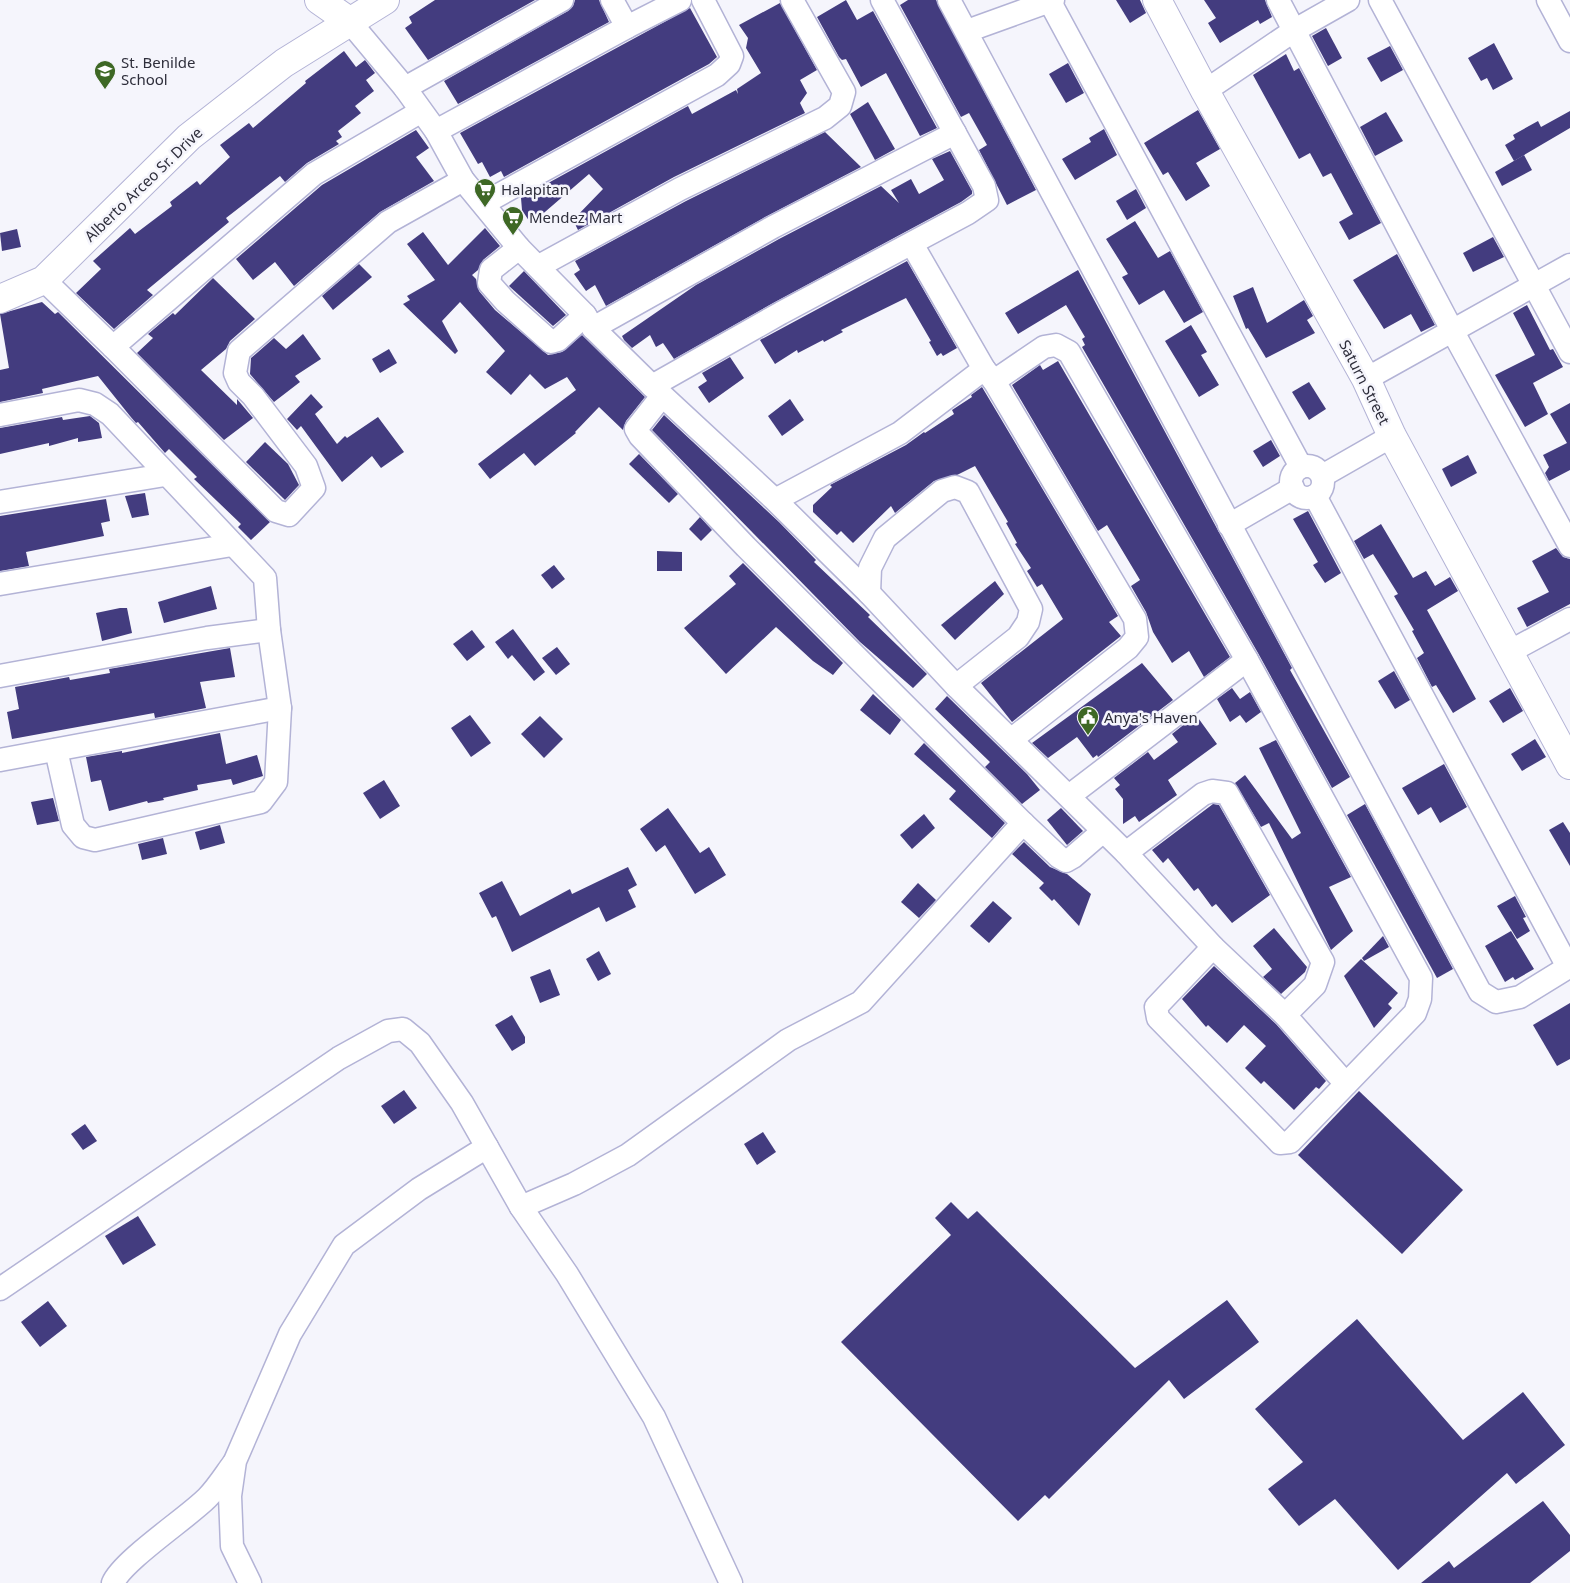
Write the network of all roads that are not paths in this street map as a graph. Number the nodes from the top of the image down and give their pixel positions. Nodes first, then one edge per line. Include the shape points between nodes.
1 (319, 0) edge
2 (385, 0) edge
3 (562, 0) edge
4 (612, 0) edge
5 (680, 0) edge
6 (703, 0) edge
7 (792, 0) edge
8 (882, 0) edge
9 (949, 0) edge
10 (1157, 0) edge
11 (1278, 0) edge
12 (1348, 0) edge
13 (1380, 0) edge
14 (1548, 0) edge
15 (1052, 1) edge
16 (349, 21) junction
17 (627, 28) junction
18 (1295, 30) junction
19 (967, 31) junction
20 (1570, 41) edge
21 (405, 88) junction
22 (1205, 91) junction
23 (420, 112) junction
24 (436, 131) junction
25 (955, 133) junction
26 (463, 180) junction
27 (484, 203) junction
28 (912, 244) junction
29 (519, 248) junction
30 (1570, 265) edge
31 (539, 266) junction
32 (44, 280) junction
33 (1535, 286) junction
34 (0, 299) edge
35 (589, 322) junction
36 (1453, 332) junction
37 (113, 347) junction
38 (1570, 352) edge
39 (989, 375) junction
40 (1366, 379) junction
41 (657, 391) junction
42 (0, 415) edge
43 (1392, 436) junction
44 (1301, 467) junction
45 (165, 475) junction
46 (1319, 486) junction
47 (1293, 488) junction
48 (775, 500) junction
49 (0, 502) edge
50 (1229, 525) junction
51 (232, 545) junction
52 (1570, 546) edge
53 (0, 584) edge
54 (869, 592) junction
55 (1570, 619) edge
56 (269, 630) junction
57 (1509, 652) junction
58 (1247, 660) junction
59 (0, 676) edge
60 (956, 686) junction
61 (280, 708) junction
62 (1012, 740) junction
63 (56, 750) junction
64 (0, 760) edge
65 (1570, 765) edge
66 (1069, 796) junction
67 (1023, 823) junction
68 (1102, 832) junction
69 (1126, 854) junction
70 (1214, 947) junction
71 (1569, 966) edge
72 (1285, 1015) junction
73 (1346, 1084) junction
74 (487, 1147) junction
75 (521, 1207) junction
76 (0, 1289) edge
77 (235, 1461) junction
78 (113, 1583) edge
79 (250, 1583) edge
80 (731, 1583) edge

1 - 16 street
2 - 16 street, Alberto Arceo Sr. Drive
3 - 21 street
4 - 17 street
5 - 17 street
6 - 27 street via 732,56 729,64 717,75
7 - 31 street via 844,92 840,106 824,118 680,189
8 - 25 street
9 - 19 street
10 - 22 street, Saturn Street
11 - 18 street
12 - 18 street
13 - 33 street
14 - 20 street
15 - 19 street
15 - 44 street
16 - 21 street
16 - 32 street, Alberto Arceo Sr. Drive via 284,63 189,136
17 - 24 street
18 - 22 street
18 - 36 street
19 - 50 street
21 - 23 street
22 - 40 street, Saturn Street
23 - 24 street
23 - 37 street via 314,174
24 - 26 street
25 - 28 street via 984,186 987,200
25 - 35 street
26 - 27 street
26 - 37 street via 388,222 239,351 235,373 239,382 306,466 314,488 289,515 276,511
27 - 29 street
28 - 39 street
28 - 41 street via 781,313
29 - 31 street
29 - 35 street via 491,270 489,283 504,301 551,342
30 - 33 street
31 - 35 street
32 - 34 street, Alberto Arceo Sr. Drive
32 - 37 street
33 - 36 street
33 - 38 street
35 - 41 street
36 - 40 street
36 - 52 street
39 - 48 street via 900,433
39 - 58 street via 1044,347 1056,345 1069,352
39 - 62 street via 1135,619 1137,637 1128,648
40 - 43 street, Saturn Street
41 - 48 street
41 - 67 street via 636,429 640,436 746,547
42 - 45 street via 79,400 95,404 110,414
43 - 46 street
43 - 57 street, Saturn Street
44 - 46 street via 1313,467
44 - 47 street via 1293,476
45 - 49 street
45 - 51 street
46 - 47 street via 1300,496
46 - 71 street
47 - 50 street
48 - 54 street
50 - 71 street via 1480,992 1496,1002 1520,997
51 - 53 street
51 - 56 street via 265,578
54 - 60 street
54 - 60 street via 870,568 885,538 942,491 955,487 968,492 1031,609 1028,622 1018,637
55 - 57 street
56 - 59 street via 207,638
56 - 61 street
57 - 65 street, Saturn Street
58 - 66 street
58 - 73 street via 1421,978 1420,999 1415,1013
60 - 62 street
61 - 63 street
61 - 63 street via 276,782 261,802 95,840 83,837 73,825
62 - 66 street
63 - 64 street
66 - 68 street
67 - 68 street via 1066,861
67 - 75 street via 861,1002 788,1040 628,1155
68 - 69 street
69 - 70 street
69 - 72 street via 1203,794 1212,791 1227,793 1323,962 1315,985
70 - 72 street
70 - 73 street via 1156,1007 1158,1018 1280,1143 1290,1142
72 - 73 street
74 - 75 street
74 - 76 street via 462,1103 420,1042 403,1029 388,1031 339,1058
74 - 77 street via 419,1189 344,1244 290,1334
75 - 80 street via 567,1274 654,1417
77 - 78 street via 208,1497 116,1576
77 - 79 street via 230,1496 232,1546

